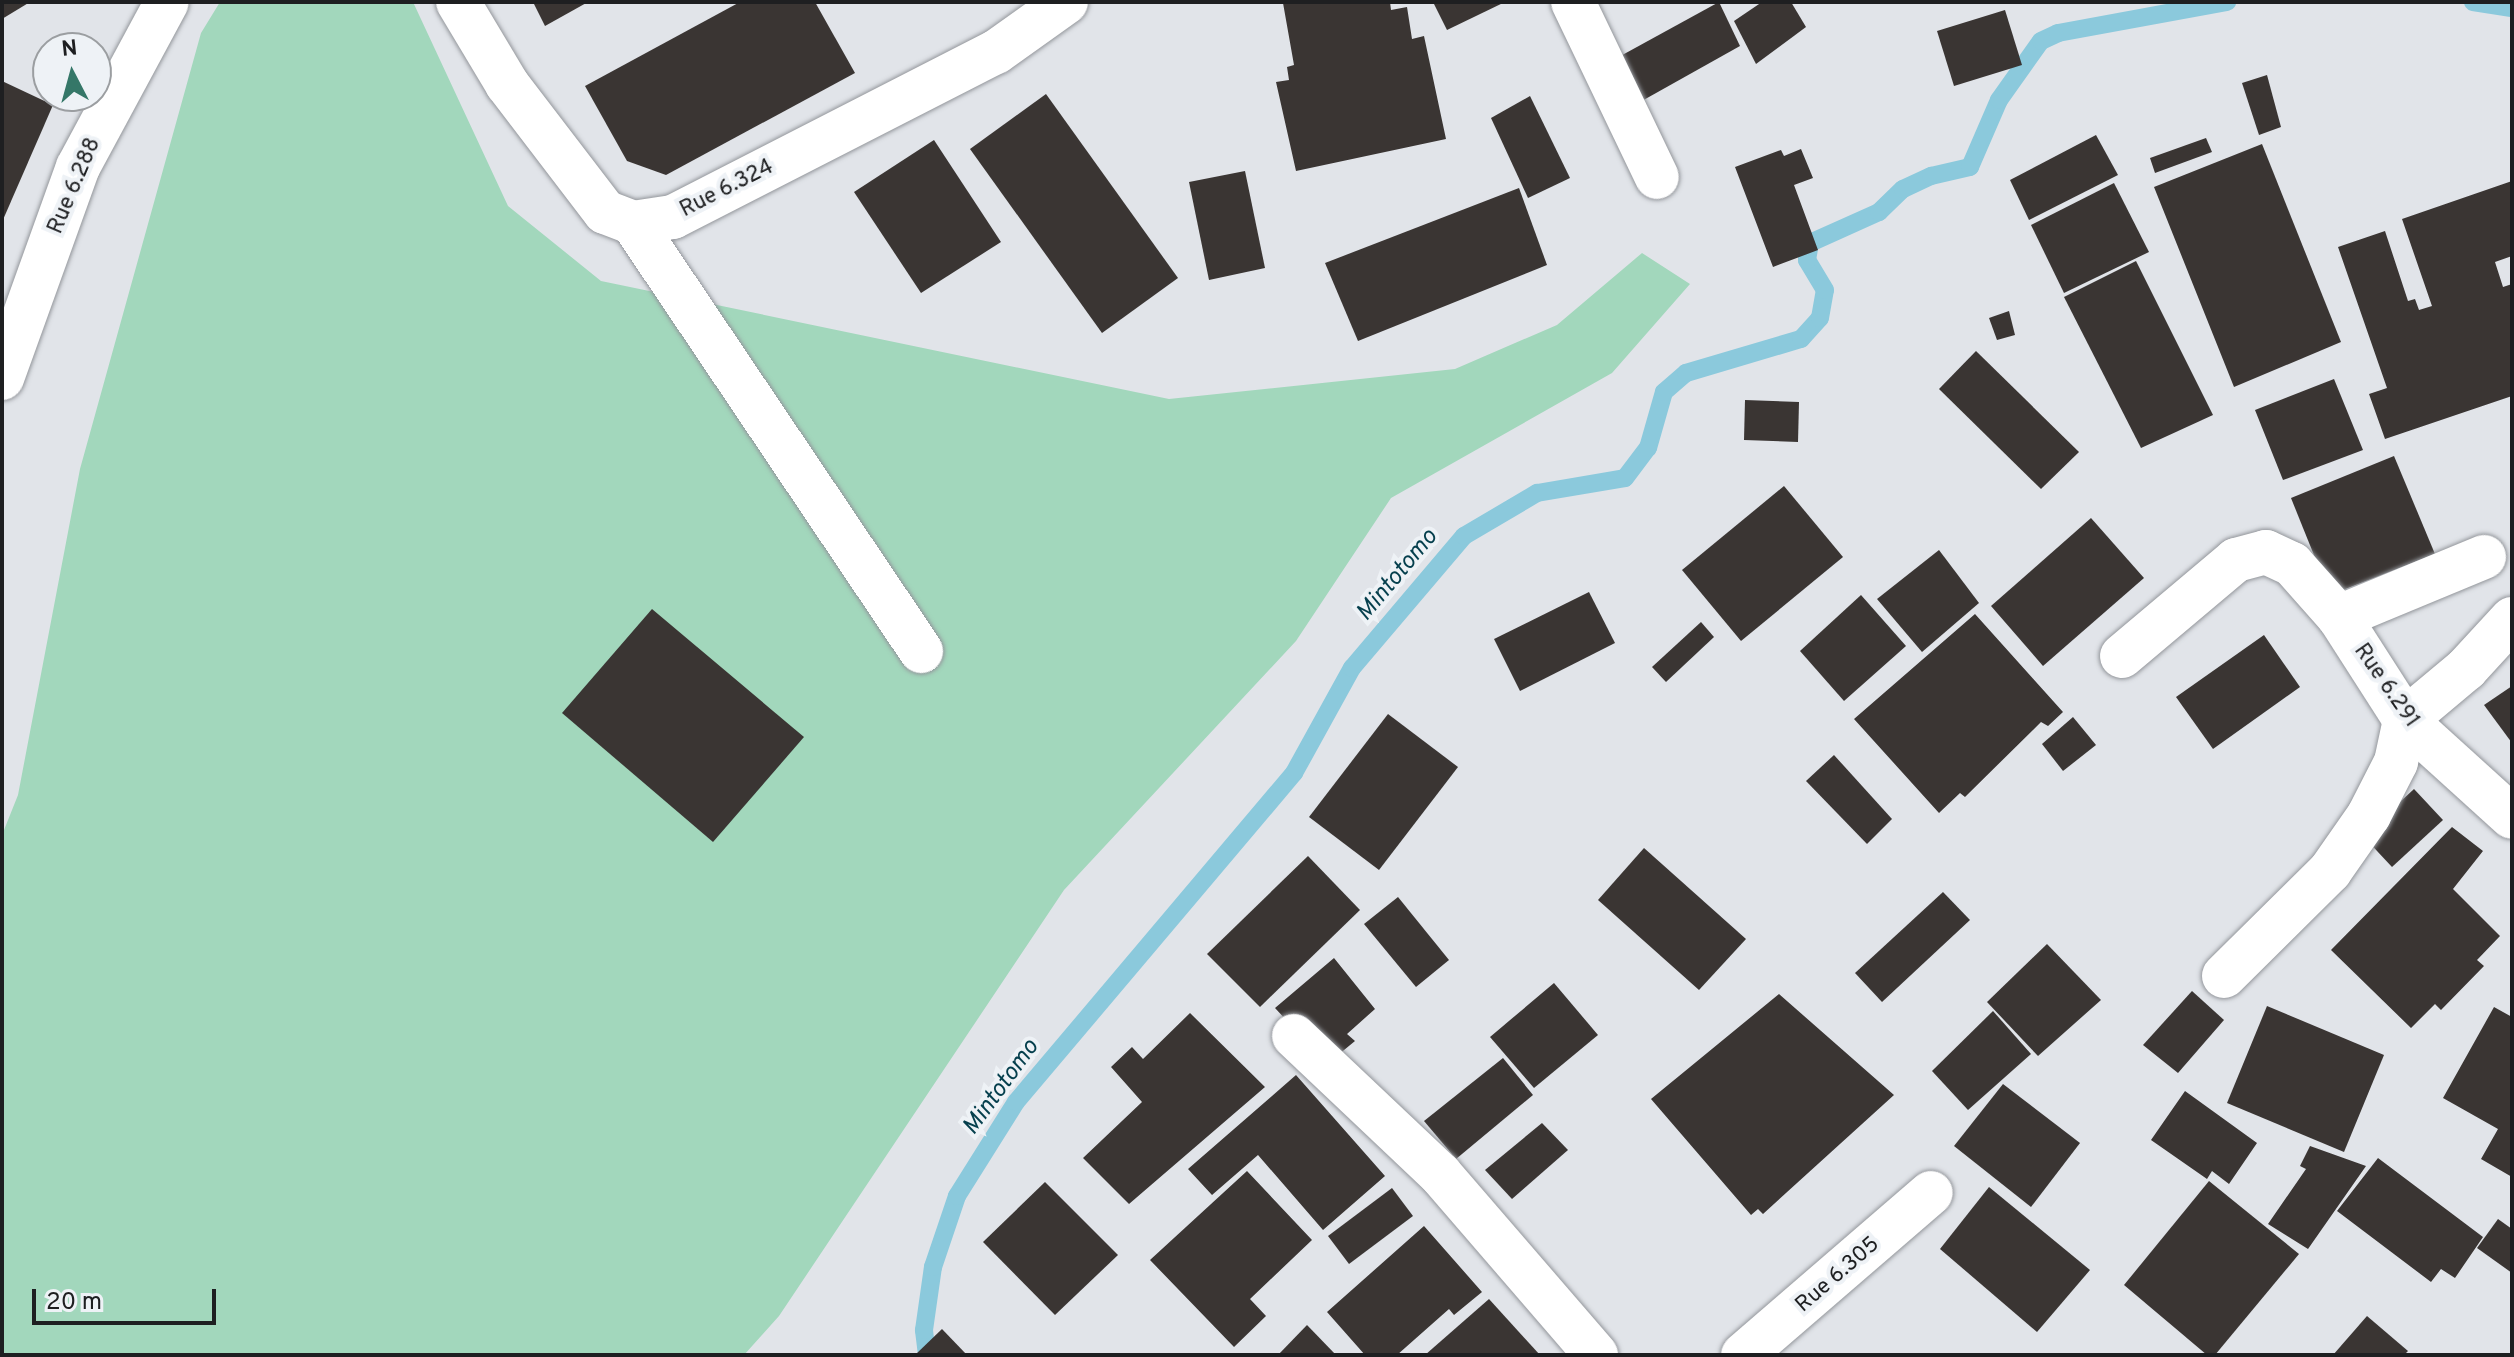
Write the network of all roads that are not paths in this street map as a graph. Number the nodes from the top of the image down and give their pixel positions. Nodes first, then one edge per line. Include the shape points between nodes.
1 (167, 2) edge
2 (458, 2) edge
3 (1066, 2) edge
4 (1573, 2) edge
5 (1657, 177) dead end
6 (633, 223) junction
7 (2, 378) edge
8 (2484, 557) dead end
9 (2339, 617) junction
10 (2512, 619) edge
11 (921, 651) dead end
12 (2122, 656) dead end
13 (2405, 720) junction
14 (2512, 817) edge
15 (2224, 976) dead end
16 (1294, 1036) dead end
17 (1931, 1193) dead end
18 (1596, 1355) edge
19 (1743, 1355) edge

1 - 7 street, Rue 6.288 via 78,167
2 - 6 street via 507,84 605,212
3 - 6 street, Rue 6.324 via 996,52 702,203 673,217
4 - 5 street
6 - 11 street
8 - 9 street
9 - 12 street, Rue 6.291 via 2292,564 2266,552 2236,560
9 - 13 street, Rue 6.291
10 - 13 street via 2466,669
13 - 14 street, Rue 6.291
13 - 15 street via 2396,762 2369,815 2330,871
16 - 18 street via 1440,1174
17 - 19 street, Rue 6.305

